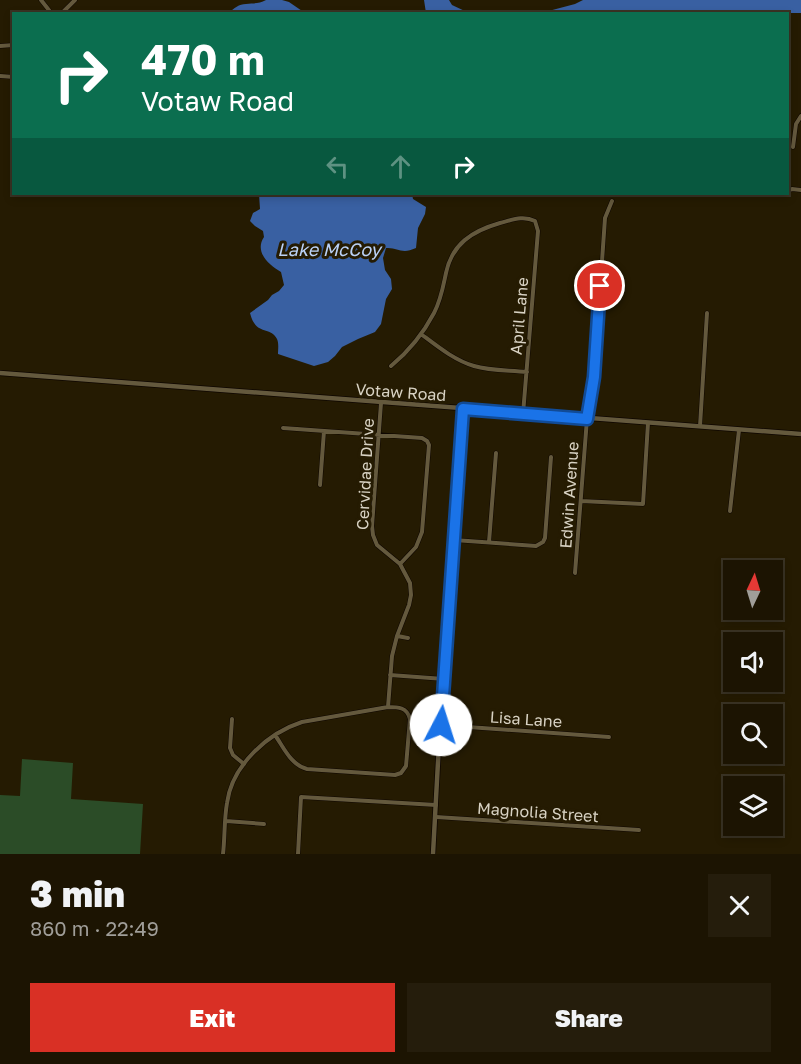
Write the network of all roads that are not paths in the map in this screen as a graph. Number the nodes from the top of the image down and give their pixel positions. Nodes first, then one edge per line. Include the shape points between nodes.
1 (41, 0) edge
2 (75, 0) edge
3 (50, 12) edge
4 (63, 12) edge
5 (801, 116) edge
6 (793, 147) dead end
7 (612, 201) dead end
8 (706, 313) dead end
9 (421, 334) junction
10 (391, 366) dead end
11 (527, 372) junction
12 (0, 373) edge
13 (381, 403) junction
14 (463, 409) junction
15 (523, 414) junction
16 (587, 419) junction
17 (648, 423) junction
18 (700, 427) junction
19 (283, 428) dead end
20 (739, 430) junction
21 (324, 431) junction
22 (378, 435) junction
23 (801, 435) edge
24 (496, 453) dead end
25 (551, 457) dead end
26 (320, 485) dead end
27 (581, 501) junction
28 (730, 511) dead end
29 (454, 540) junction
30 (489, 542) junction
31 (400, 564) junction
32 (575, 573) dead end
33 (397, 636) junction
34 (408, 638) dead end
35 (390, 675) junction
36 (444, 679) junction
37 (388, 707) junction
38 (232, 719) dead end
39 (441, 725) junction
40 (275, 735) junction
41 (609, 737) dead end
42 (244, 764) junction
43 (436, 805) junction
44 (436, 817) junction
45 (226, 821) junction
46 (264, 824) dead end
47 (639, 830) dead end
48 (223, 854) edge
49 (298, 854) edge
50 (433, 854) edge

1 - 3 street
2 - 4 street
5 - 6 street
7 - 16 street, Edwin Avenue via 605,218 594,377
8 - 18 street
9 - 10 street
9 - 11 street via 473,366
9 - 11 street, April Lane via 440,301 449,260 464,240 476,231 529,218 535,221 538,231
11 - 15 street, April Lane
12 - 13 street, Votaw Road
13 - 14 street, Votaw Road
13 - 22 street, Cervidae Drive
14 - 15 street, Votaw Road
14 - 29 street
15 - 16 street, Votaw Road
16 - 17 street, Votaw Road
16 - 27 street, Edwin Avenue
17 - 18 street, Votaw Road
17 - 27 street via 643,504
18 - 20 street, Votaw Road
19 - 21 street
20 - 23 street, Votaw Road
20 - 28 street
21 - 22 street
21 - 26 street
22 - 31 street, Cervidae Drive via 373,535 377,545
22 - 31 street via 422,438 429,445 422,532 416,547
24 - 30 street
25 - 30 street via 543,542 536,546
27 - 32 street, Edwin Avenue
29 - 30 street
29 - 36 street
31 - 33 street, Cervidae Drive via 411,595
33 - 34 street
33 - 35 street, Cervidae Drive
35 - 36 street
35 - 37 street, Cervidae Drive
36 - 39 street
37 - 40 street via 302,722
37 - 40 street via 406,710 410,719 406,766 396,775 299,767
38 - 42 street via 230,748
39 - 41 street, Lisa Lane
39 - 43 street
40 - 42 street
42 - 45 street via 230,789
43 - 44 street
43 - 49 street via 301,797
44 - 47 street, Magnolia Street
44 - 50 street
45 - 46 street
45 - 48 street

